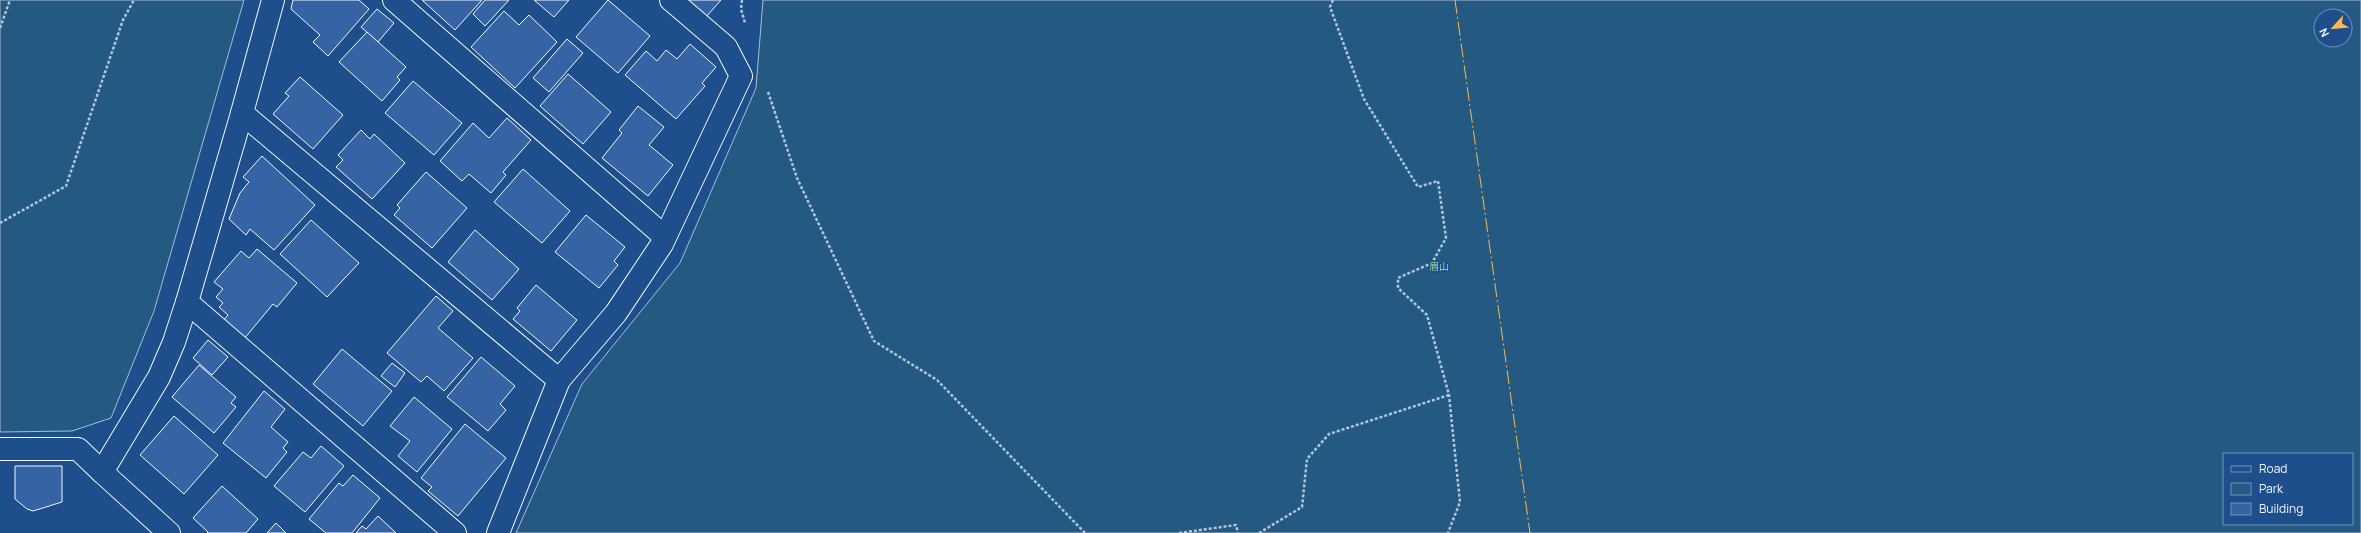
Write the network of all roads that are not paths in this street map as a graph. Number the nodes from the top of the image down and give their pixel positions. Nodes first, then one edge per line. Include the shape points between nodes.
1 (273, 0) edge
2 (394, 0) edge
3 (671, 0) edge
4 (242, 113) junction
5 (665, 237) junction
6 (187, 302) junction
7 (559, 380) junction
8 (0, 449) edge
9 (102, 472) junction
10 (169, 533) edge
11 (455, 533) edge
12 (498, 533) edge

1 - 4 street
2 - 5 street
3 - 5 street via 726,48 741,76
4 - 6 street
4 - 7 street
5 - 7 street via 616,313
6 - 9 street via 159,377
6 - 11 street
7 - 12 street
8 - 9 street via 78,449
9 - 10 street

